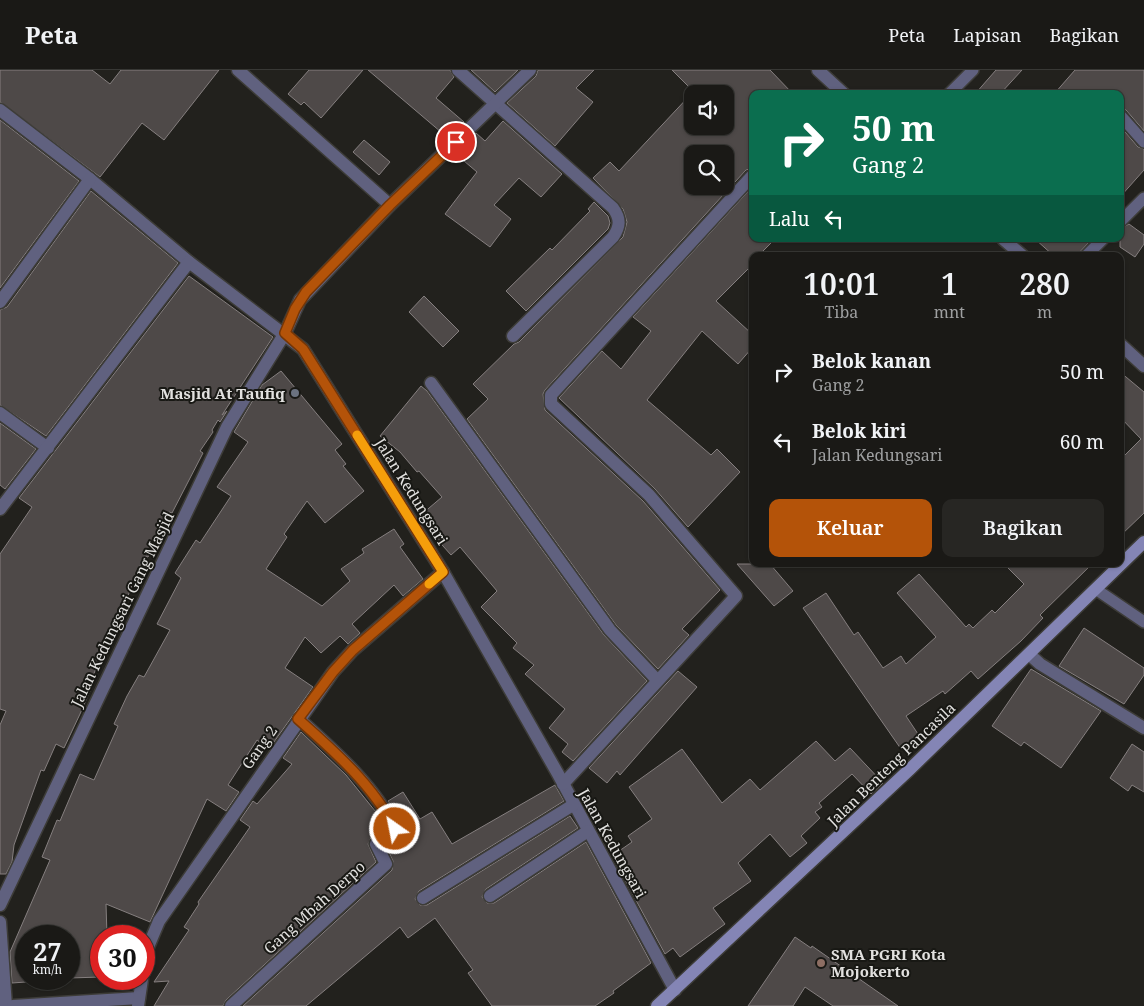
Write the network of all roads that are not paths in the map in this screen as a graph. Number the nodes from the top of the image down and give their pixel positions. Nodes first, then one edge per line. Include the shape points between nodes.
1 (238, 70) edge
2 (458, 70) edge
3 (530, 70) edge
4 (818, 70) edge
5 (972, 70) edge
6 (840, 90) edge
7 (953, 90) edge
8 (495, 105) junction
9 (0, 110) edge
10 (1124, 120) edge
11 (1144, 142) edge
12 (749, 179) edge
13 (90, 180) junction
14 (1144, 198) edge
15 (390, 205) junction
16 (1124, 218) edge
17 (1007, 242) edge
18 (1100, 242) edge
19 (1019, 252) edge
20 (1090, 252) edge
21 (190, 262) junction
22 (0, 302) edge
23 (285, 333) junction
24 (513, 336) dead end
25 (1124, 348) edge
26 (1144, 366) edge
27 (431, 383) dead end
28 (0, 414) edge
29 (48, 448) junction
30 (0, 509) edge
31 (1144, 542) edge
32 (1124, 562) edge
33 (1120, 567) edge
34 (443, 572) junction
35 (1097, 590) junction
36 (1144, 622) edge
37 (1029, 654) junction
38 (657, 680) junction
39 (298, 719) junction
40 (1144, 728) edge
41 (563, 784) junction
42 (573, 805) junction
43 (588, 831) junction
44 (490, 896) dead end
45 (423, 898) dead end
46 (0, 905) edge
47 (0, 922) edge
48 (155, 930) edge
49 (675, 990) junction
50 (138, 1002) edge
51 (6, 1006) edge
52 (13, 1006) edge
53 (231, 1006) edge
54 (657, 1006) edge

1 - 15 street
2 - 8 street
3 - 8 street
4 - 6 street
5 - 7 lane
8 - 15 street
8 - 24 street via 619,215 613,237
9 - 13 street, Jalan Kedungsari
10 - 11 lane
12 - 38 street via 554,390 550,399 551,404 649,495 736,596
13 - 21 street, Jalan Kedungsari
13 - 22 street
14 - 16 lane
15 - 23 street via 306,292
17 - 19 street
18 - 20 lane
21 - 23 street, Jalan Kedungsari
21 - 29 street
23 - 34 street, Jalan Kedungsari via 303,349
23 - 46 street, Jalan Kedungsari Gang Masjid via 227,427
25 - 26 street
27 - 38 street via 610,630
28 - 29 street
29 - 30 street
31 - 32 street, Jalan Benteng Pancasila
33 - 35 street, Jalan Benteng Pancasila
34 - 39 street, Gang 2 via 353,650
34 - 41 street, Jalan Kedungsari
35 - 36 lane
35 - 37 street, Jalan Benteng Pancasila
37 - 40 street
37 - 49 street, Jalan Benteng Pancasila
38 - 41 street
39 - 48 street, Gang 2
39 - 53 street, Gang Mbah Derpo via 365,786 395,829 376,844 386,864
41 - 42 street, Jalan Kedungsari
42 - 43 street, Jalan Kedungsari
42 - 45 street
43 - 44 street
43 - 49 street, Jalan Kedungsari
47 - 51 street
49 - 54 street, Jalan Benteng Pancasila
50 - 52 street

